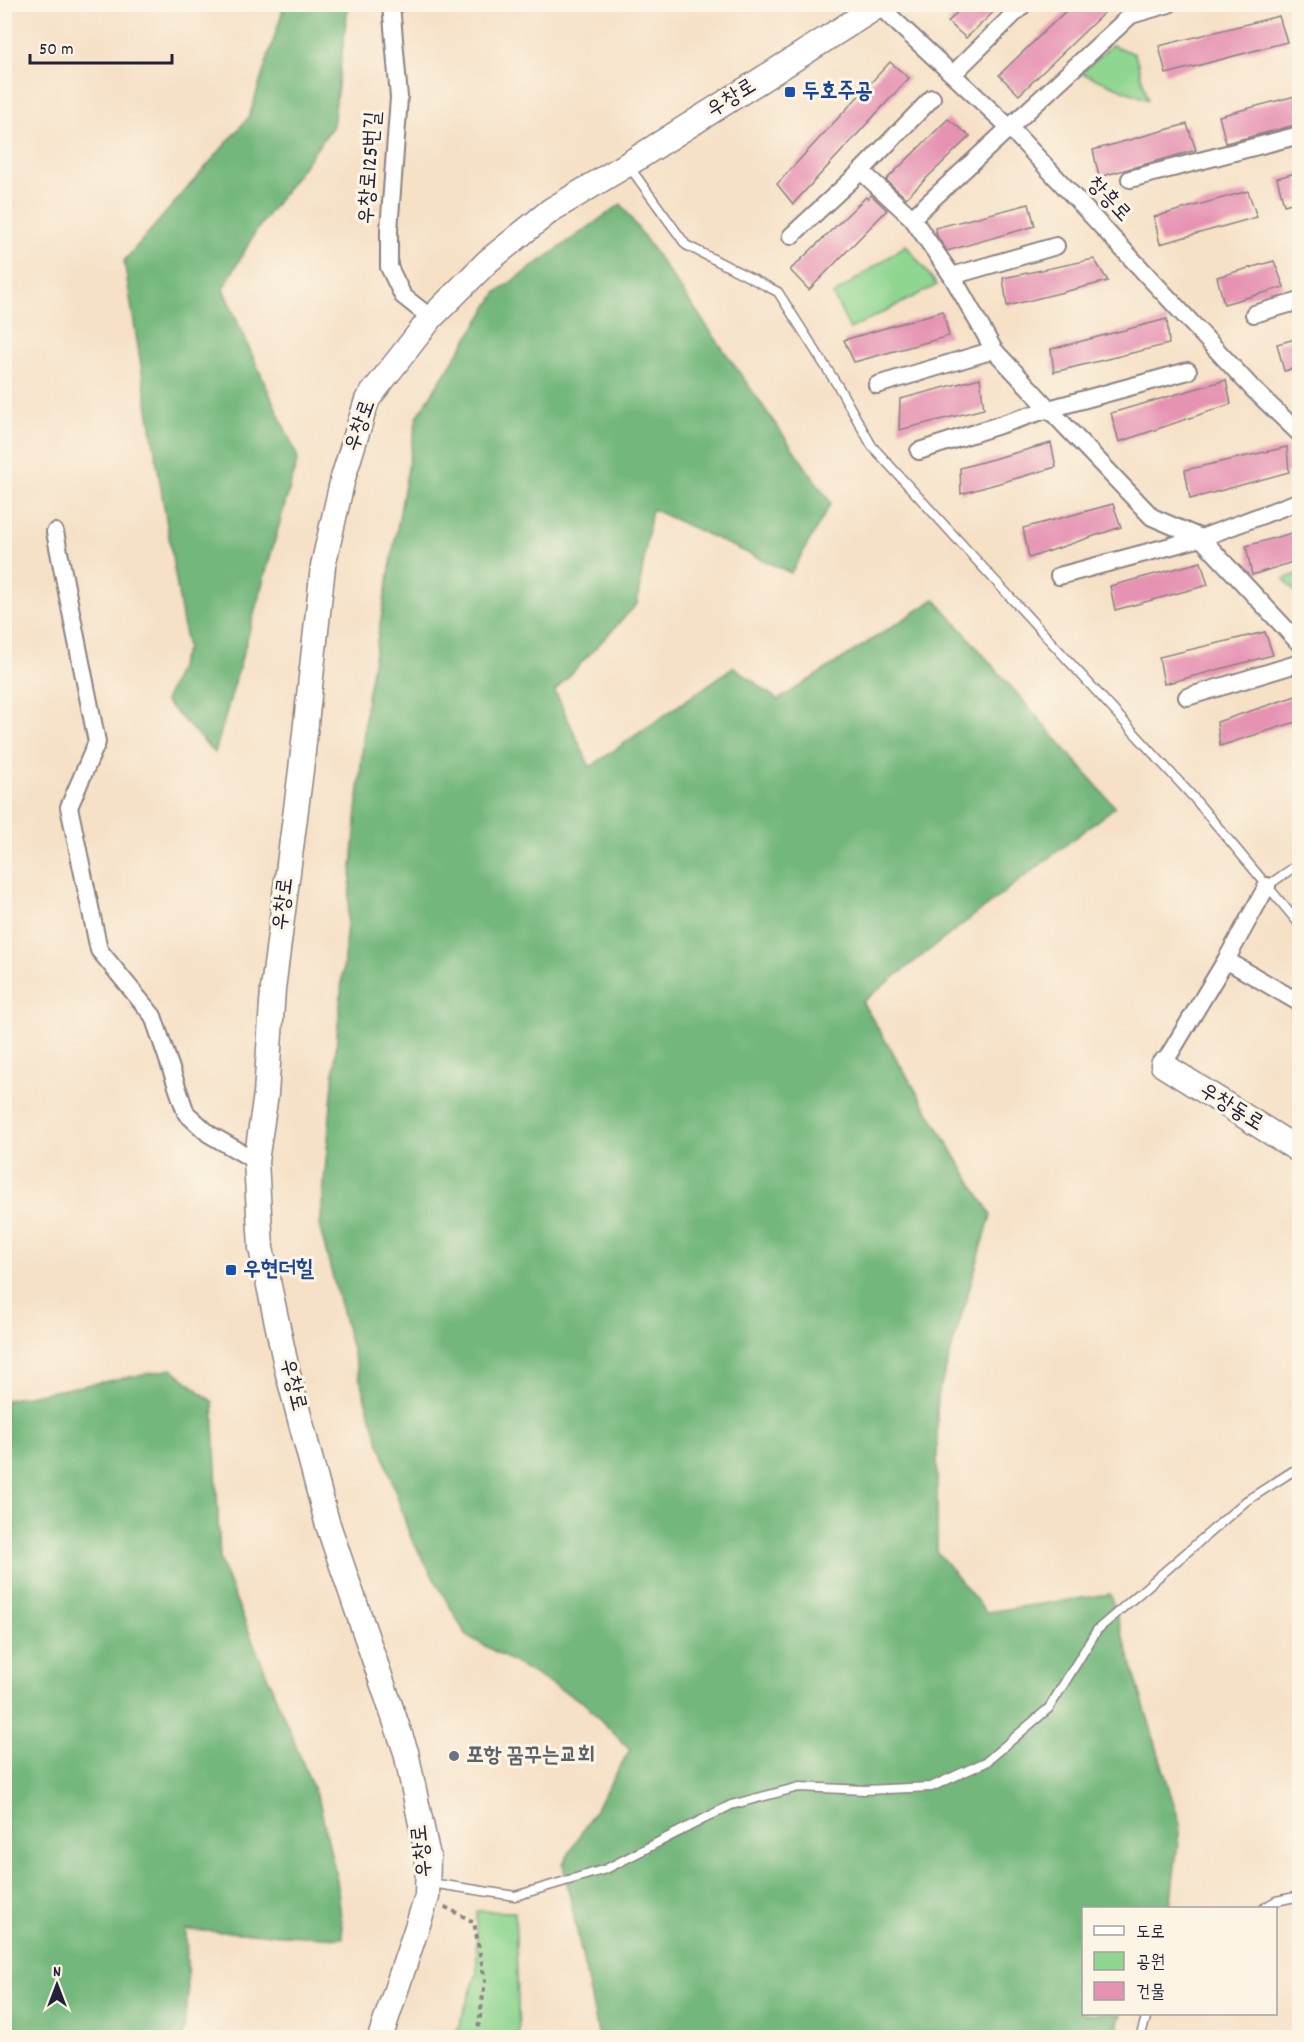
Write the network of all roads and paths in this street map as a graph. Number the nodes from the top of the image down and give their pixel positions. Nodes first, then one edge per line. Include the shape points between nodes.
1 (391, 4) edge
2 (1024, 4) edge
3 (1169, 4) edge
4 (879, 5) edge
5 (1126, 10) edge
6 (953, 74) junction
7 (932, 98) dead end
8 (1010, 128) junction
9 (1299, 135) edge
10 (628, 164) junction
11 (861, 171) junction
12 (1130, 179) dead end
13 (912, 218) junction
14 (791, 236) dead end
15 (1056, 246) dead end
16 (952, 276) junction
17 (1299, 301) edge
18 (1254, 314) dead end
19 (431, 318) junction
20 (994, 350) junction
21 (1188, 371) dead end
22 (877, 385) dead end
23 (1049, 409) junction
24 (1299, 434) edge
25 (919, 451) dead end
26 (1299, 501) edge
27 (55, 532) dead end
28 (1201, 538) junction
29 (1059, 576) dead end
30 (1299, 644) edge
31 (1299, 663) edge
32 (1187, 697) dead end
33 (1299, 863) edge
34 (1267, 886) junction
35 (1299, 925) edge
36 (1226, 960) junction
37 (1299, 1003) edge
38 (1163, 1065) joint
39 (1299, 1151) edge
40 (256, 1161) junction
41 (1299, 1471) edge
42 (427, 1890) junction
43 (1299, 1896) edge
44 (1266, 1907) edge
45 (1146, 2015) edge
46 (380, 2037) edge
47 (477, 2037) edge
48 (1140, 2037) edge

1 - 19 street, 우창로125번길 via 399,98 389,267 403,296
2 - 6 street
3 - 5 street
4 - 6 street, 창흥로
4 - 10 main road, 우창로
5 - 8 street
6 - 8 street, 창흥로
7 - 11 street
8 - 13 street
8 - 24 street, 창흥로 via 1252,389
9 - 12 street
10 - 19 main road, 우창로 via 551,210 488,261
10 - 34 lane via 686,245 778,292 872,446 1192,797
11 - 13 street
11 - 14 street
13 - 16 street
15 - 16 street
16 - 20 street
17 - 18 street
19 - 40 main road, 우창로 via 367,400 343,478 323,566
20 - 22 street
20 - 23 street
21 - 23 street
23 - 25 street
23 - 28 street via 1152,517
26 - 28 street
27 - 40 street via 97,742 69,807 99,951 153,1017 186,1113 209,1134
28 - 29 street
28 - 30 street
31 - 32 street
33 - 34 lane
34 - 35 lane
34 - 36 street
36 - 37 street
36 - 38 street
38 - 39 main road, 우창동로
40 - 42 main road, 우창로 via 261,1248 287,1370 327,1522 406,1752 428,1857
41 - 42 lane via 1246,1501 1097,1630 1049,1708 986,1762 931,1787 799,1787 731,1805 606,1869 515,1896
42 - 46 main road, 우창로
42 - 47 path via 474,1922 484,1981
43 - 44 lane
45 - 48 lane

